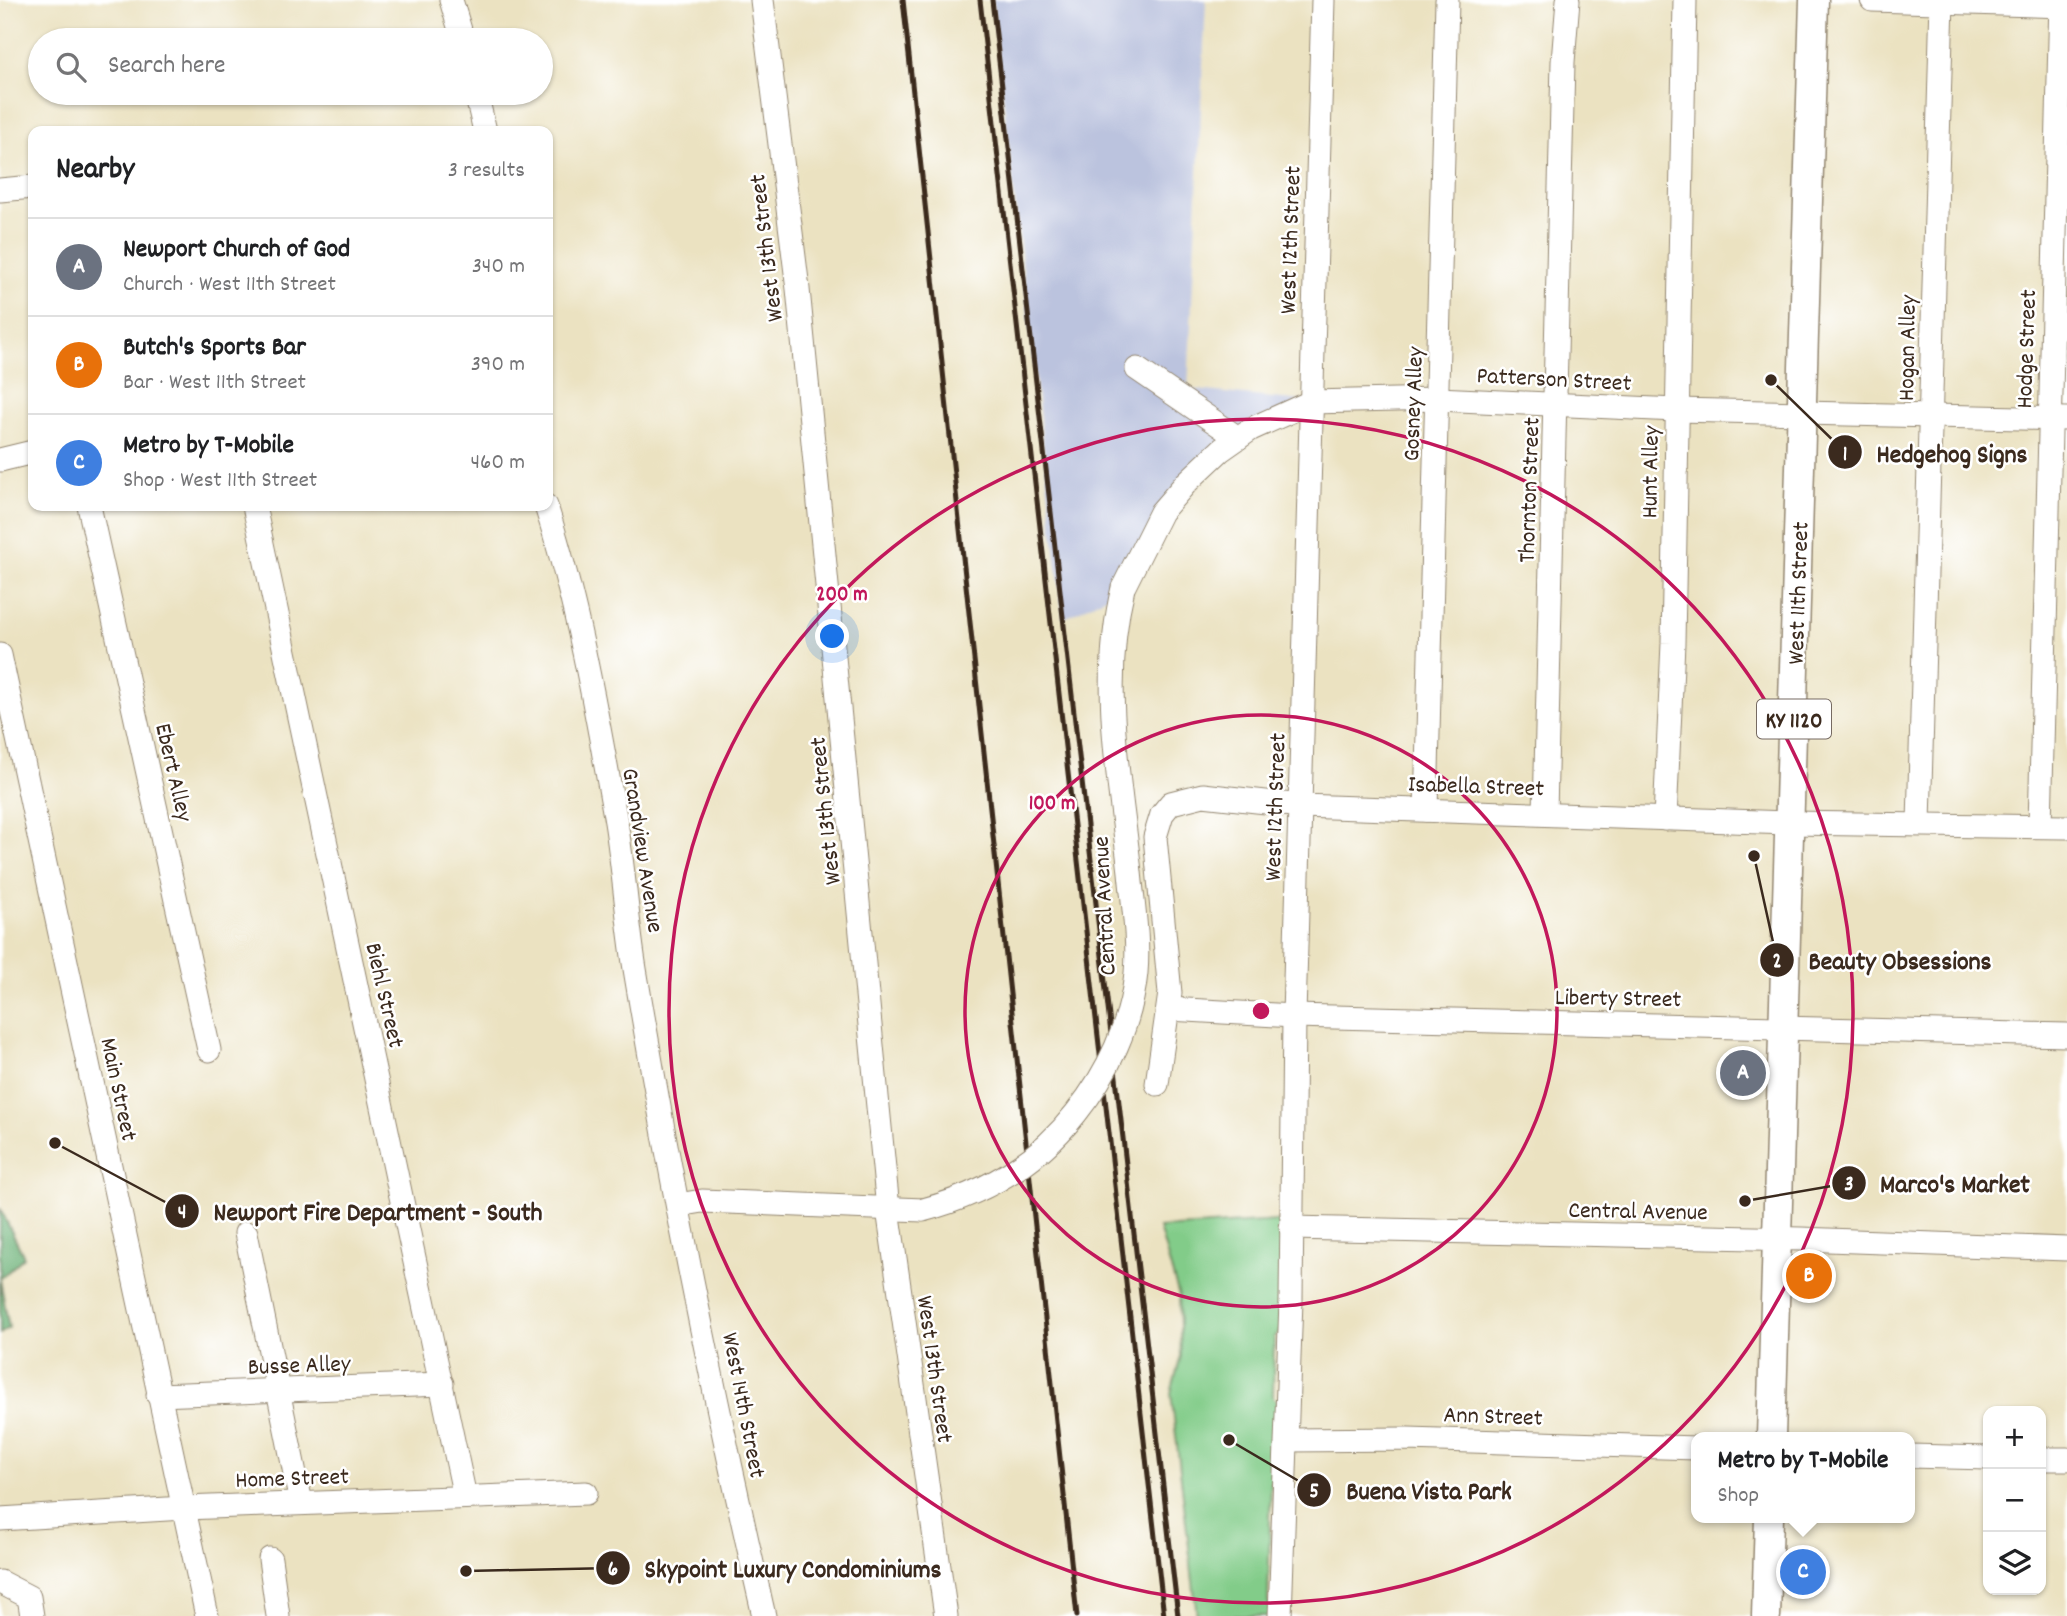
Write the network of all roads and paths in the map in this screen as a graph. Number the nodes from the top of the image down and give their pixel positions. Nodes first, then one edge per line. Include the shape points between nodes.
1 (451, 0) edge
2 (762, 0) edge
3 (1323, 0) edge
4 (1447, 0) edge
5 (1568, 0) edge
6 (1685, 0) edge
7 (1814, 0) edge
8 (1872, 0) edge
9 (1942, 1) edge
10 (2063, 4) edge
11 (459, 28) edge
12 (479, 105) edge
13 (484, 126) edge
14 (28, 187) edge
15 (0, 190) edge
16 (1137, 369) dead end
17 (1438, 399) junction
18 (1311, 402) junction
19 (1557, 405) junction
20 (1676, 410) junction
21 (1802, 413) junction
22 (1931, 416) junction
23 (2058, 419) edge
24 (1238, 438) junction
25 (28, 453) edge
26 (0, 460) edge
27 (90, 511) edge
28 (255, 511) edge
29 (548, 511) edge
30 (1123, 588) joint
31 (0, 655) edge
32 (6, 711) edge
33 (1301, 806) junction
34 (1426, 810) junction
35 (1545, 813) junction
36 (1665, 819) junction
37 (1791, 823) junction
38 (1919, 823) junction
39 (2040, 826) junction
40 (2067, 827) edge
41 (1168, 1009) junction
42 (1294, 1016) junction
43 (1785, 1027) junction
44 (2067, 1035) edge
45 (209, 1050) dead end
46 (1157, 1084) dead end
47 (678, 1205) junction
48 (888, 1209) junction
49 (1291, 1228) junction
50 (246, 1233) dead end
51 (1776, 1239) junction
52 (2067, 1249) edge
53 (442, 1384) junction
54 (280, 1392) junction
55 (158, 1395) junction
56 (1771, 1432) edge
57 (1288, 1440) junction
58 (1691, 1448) edge
59 (1915, 1457) edge
60 (1983, 1458) edge
61 (2046, 1459) edge
62 (2067, 1459) edge
63 (586, 1493) dead end
64 (465, 1497) junction
65 (302, 1503) junction
66 (184, 1508) junction
67 (0, 1519) edge
68 (1769, 1523) edge
69 (270, 1559) dead end
70 (0, 1581) edge
71 (32, 1616) edge
72 (207, 1616) edge
73 (278, 1616) edge
74 (764, 1616) edge
75 (946, 1616) edge
76 (1280, 1616) edge
77 (1766, 1616) edge

1 - 11 street
2 - 48 street, West 13th Street via 798,289
3 - 18 street, West 12th Street
4 - 17 street, Gosney Alley
5 - 19 street, Thornton Street
6 - 20 street, Hunt Alley
7 - 21 main road, West 11th Street / KY 1120
8 - 9 street
9 - 10 street
9 - 22 street, Hogan Alley
10 - 23 street, Hodge Street
12 - 13 street
14 - 15 street
16 - 24 street
17 - 18 street, Patterson Street
17 - 19 street, Patterson Street
17 - 34 street, Gosney Alley
18 - 24 street, Patterson Street
18 - 33 street, West 12th Street
19 - 20 street, Patterson Street
19 - 35 street, Thornton Street
20 - 21 street, Patterson Street
20 - 36 street, Hunt Alley
21 - 22 street, Patterson Street
21 - 37 main road, West 11th Street / KY 1120
22 - 23 street, Patterson Street
22 - 38 street, Hogan Alley
23 - 39 street, Hodge Street
24 - 30 street, Patterson Street via 1186,482 1161,512
25 - 26 street
27 - 45 street, Ebert Alley
28 - 53 street, Biehl Street
29 - 47 street, Grandview Avenue via 579,624 616,822 635,967
30 - 48 street, Central Avenue, bridge via 1114,627 1111,703 1136,926 1136,971 1120,1039 1085,1102 1059,1135 990,1186 923,1210
31 - 32 street, Main Street
32 - 55 street, Main Street
33 - 34 street, Isabella Street
33 - 41 street, Isabella Street via 1203,795 1171,803 1162,814 1155,837 1167,945
33 - 42 street, West 12th Street
34 - 35 street, Isabella Street
35 - 36 street, Isabella Street
36 - 37 street, Isabella Street
37 - 38 street, Isabella Street
37 - 43 main road, West 11th Street / KY 1120
38 - 39 street, Isabella Street
39 - 40 street, Isabella Street
41 - 42 street, Liberty Street
41 - 46 street, Isabella Street
42 - 43 street, Liberty Street
42 - 49 street, West 12th Street
43 - 44 street, Liberty Street
43 - 51 main road, West 11th Street / KY 1120
47 - 48 street, Central Avenue via 702,1200
47 - 74 street, West 14th Street
48 - 75 street, West 13th Street
49 - 51 street, Central Avenue
49 - 57 street, West 12th Street
50 - 54 street
51 - 52 street, Central Avenue
51 - 56 main road, West 11th Street / KY 1120
53 - 54 street, Busse Alley
53 - 64 street, Biehl Street
54 - 55 street, Busse Alley
54 - 65 street
55 - 66 street, Main Street
57 - 58 street, Ann Street
57 - 76 street, West 12th Street
59 - 60 street
61 - 62 street
63 - 64 street, Home Street
64 - 65 street, Home Street
65 - 66 street, Home Street
66 - 67 street, Home Street
66 - 72 street, Main Street
68 - 77 main road
69 - 73 street
70 - 71 street via 29,1597

